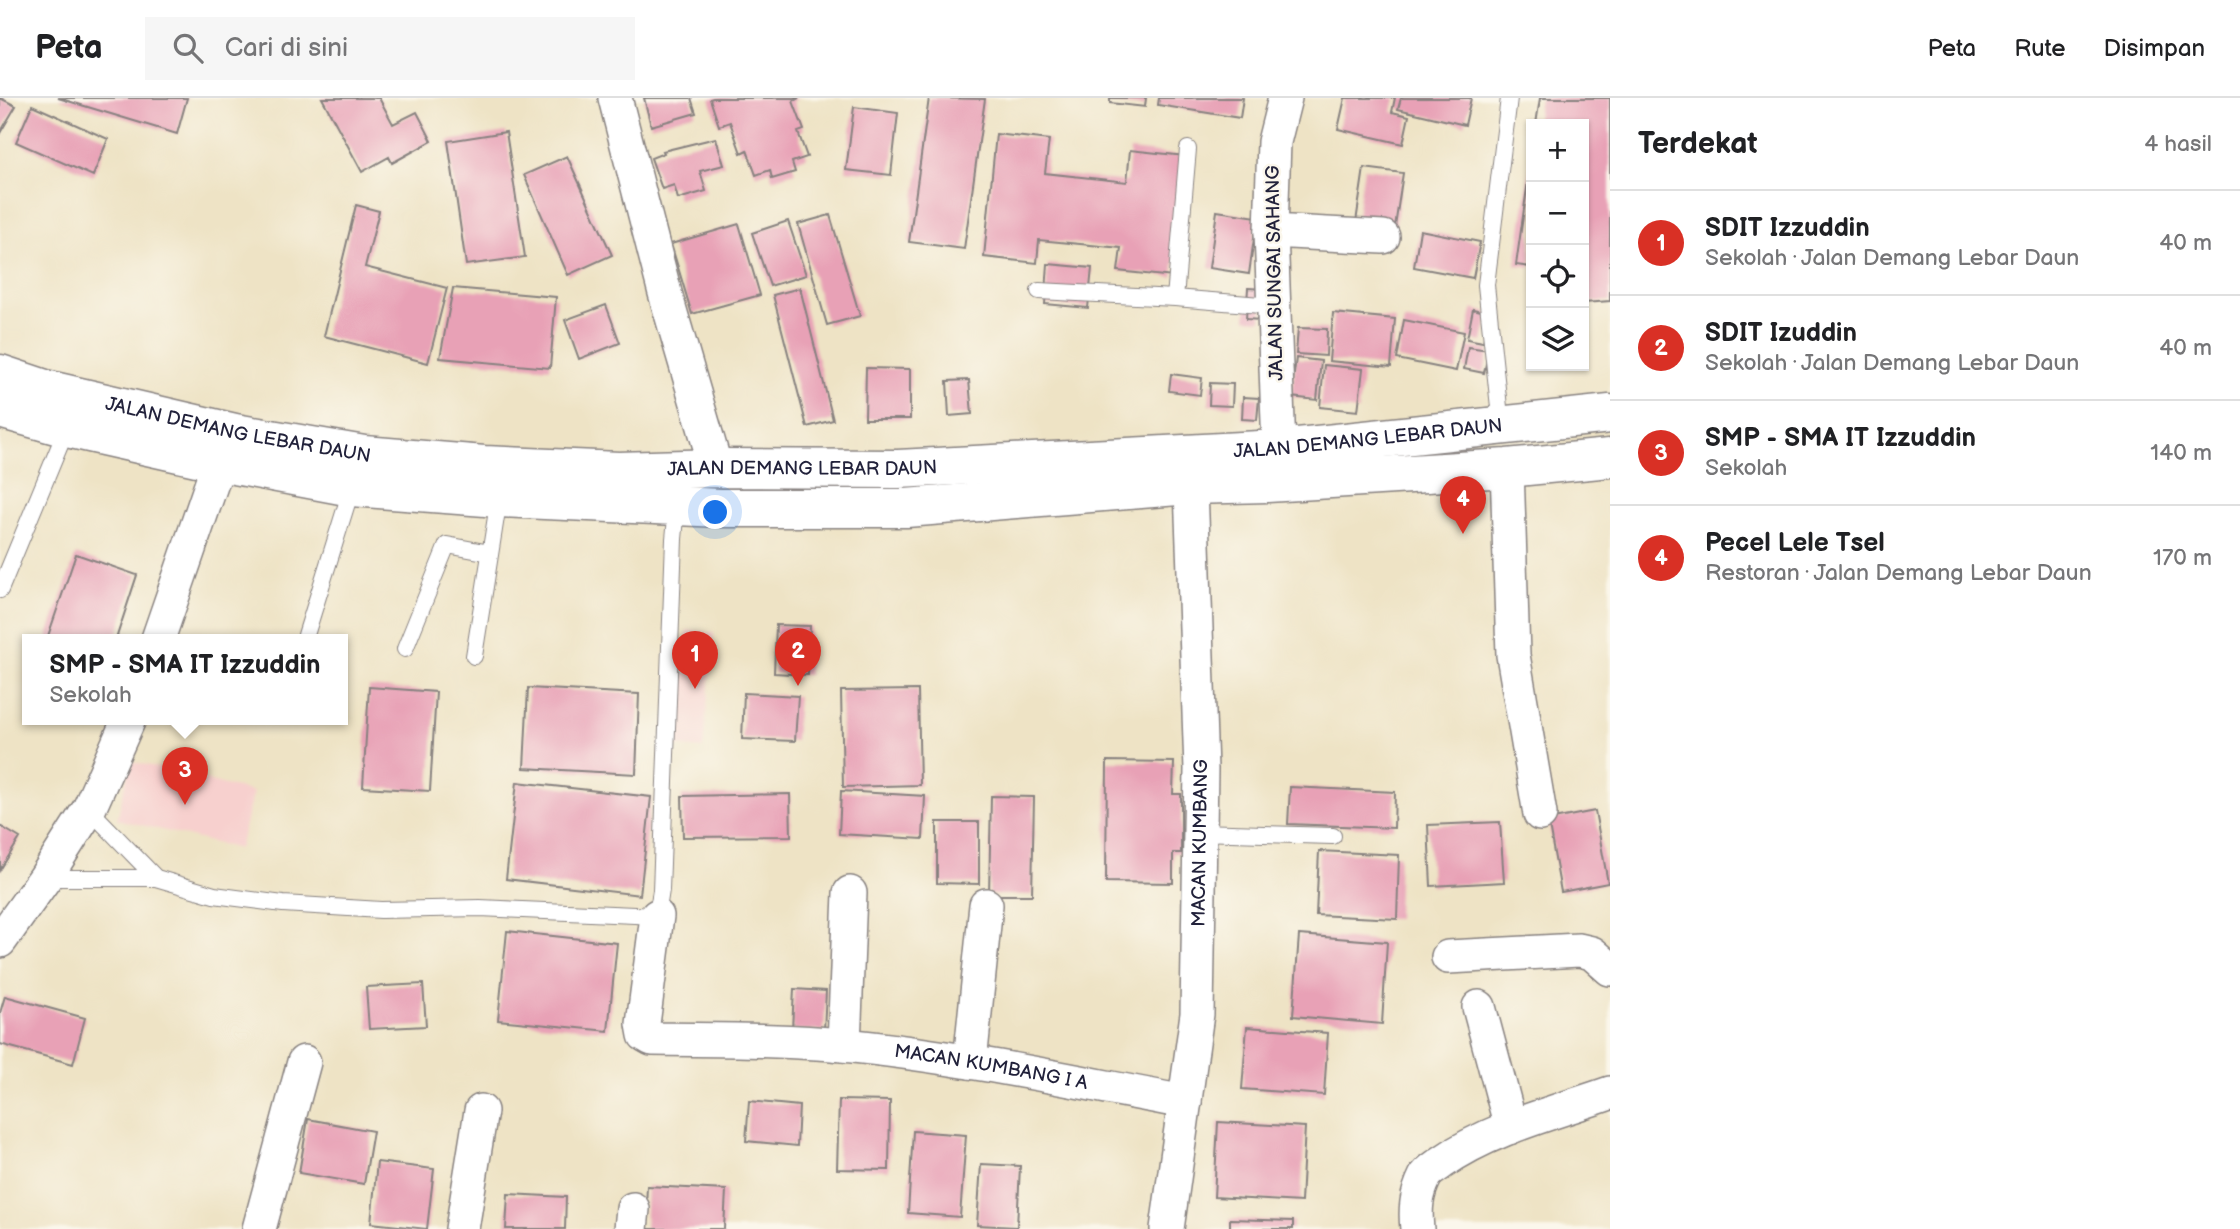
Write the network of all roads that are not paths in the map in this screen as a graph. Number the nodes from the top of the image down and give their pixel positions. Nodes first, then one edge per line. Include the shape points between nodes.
1 (615, 98) edge
2 (1285, 98) edge
3 (1509, 98) edge
4 (1188, 149) dead end
5 (1271, 231) junction
6 (1383, 237) dead end
7 (1039, 291) dead end
8 (1175, 298) junction
9 (1273, 306) junction
10 (0, 374) edge
11 (0, 410) edge
12 (1610, 414) edge
13 (1501, 426) junction
14 (67, 428) junction
15 (1279, 449) junction
16 (1610, 458) edge
17 (219, 461) junction
18 (716, 468) junction
19 (1507, 468) junction
20 (1190, 469) junction
21 (352, 487) junction
22 (499, 498) junction
23 (677, 507) junction
24 (490, 553) junction
25 (0, 590) edge
26 (160, 634) edge
27 (306, 634) edge
28 (405, 649) dead end
29 (474, 656) dead end
30 (126, 725) edge
31 (89, 809) junction
32 (1540, 814) dead end
33 (1199, 832) junction
34 (1333, 836) dead end
35 (45, 878) junction
36 (156, 878) junction
37 (850, 893) dead end
38 (986, 905) dead end
39 (657, 916) junction
40 (0, 941) edge
41 (1448, 957) dead end
42 (1610, 969) edge
43 (1479, 1007) dead end
44 (844, 1045) junction
45 (304, 1062) dead end
46 (970, 1062) junction
47 (1610, 1093) edge
48 (1185, 1102) junction
49 (481, 1111) dead end
50 (1511, 1127) junction
51 (259, 1229) edge
52 (462, 1229) edge
53 (1167, 1229) edge
54 (1417, 1229) edge

1 - 18 street via 664,293
2 - 5 street, JALAN SUNGAI SAHANG via 1274,142
3 - 13 lane via 1486,285
4 - 8 lane
5 - 6 street
5 - 9 street, JALAN SUNGAI SAHANG
7 - 8 lane
8 - 9 lane
9 - 15 street, JALAN SUNGAI SAHANG
10 - 18 highway, JALAN DEMANG LEBAR DAUN via 235,433 364,454 484,466 619,471
11 - 14 highway, JALAN DEMANG LEBAR DAUN
12 - 13 highway, JALAN DEMANG LEBAR DAUN
13 - 15 highway, JALAN DEMANG LEBAR DAUN
14 - 17 highway, JALAN DEMANG LEBAR DAUN
14 - 25 lane
15 - 20 highway, JALAN DEMANG LEBAR DAUN
16 - 19 highway, JALAN DEMANG LEBAR DAUN
17 - 21 highway, JALAN DEMANG LEBAR DAUN
17 - 26 street
18 - 20 highway, JALAN DEMANG LEBAR DAUN
19 - 20 highway, JALAN DEMANG LEBAR DAUN via 1267,483
19 - 32 street via 1513,655
20 - 23 highway, JALAN DEMANG LEBAR DAUN via 906,508
20 - 33 street, MACAN KUMBANG via 1201,769
21 - 22 highway, JALAN DEMANG LEBAR DAUN
21 - 27 lane
22 - 23 highway, JALAN DEMANG LEBAR DAUN
22 - 24 lane
23 - 39 lane
24 - 28 lane via 447,545
24 - 29 lane
30 - 31 street
31 - 35 street
31 - 36 lane
33 - 34 lane
33 - 48 street, MACAN KUMBANG via 1197,1014
35 - 36 lane
35 - 40 street
36 - 39 lane via 214,895 297,905
37 - 44 street
38 - 46 street
39 - 44 street, MACAN KUMBANG I A via 645,1035 652,1039
41 - 42 street via 1579,950 1592,953
43 - 50 street
44 - 46 street, MACAN KUMBANG I A
45 - 51 street
46 - 48 street, MACAN KUMBANG I A
47 - 50 street
48 - 53 street, MACAN KUMBANG
49 - 52 street
50 - 54 street via 1469,1144 1426,1174 1415,1204

